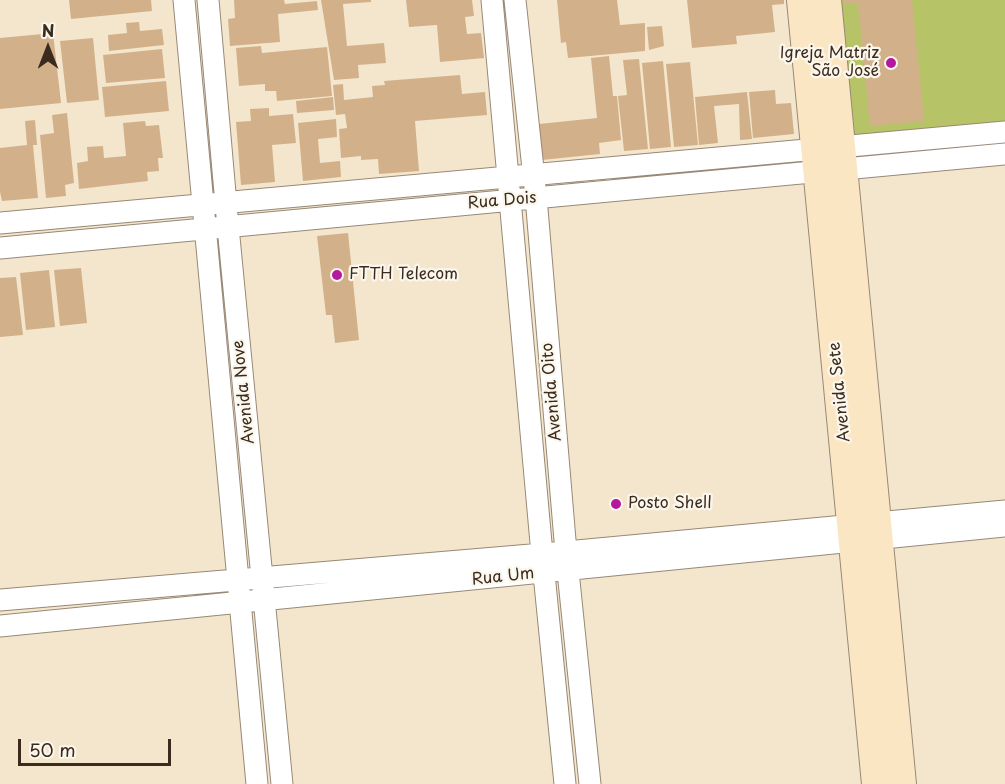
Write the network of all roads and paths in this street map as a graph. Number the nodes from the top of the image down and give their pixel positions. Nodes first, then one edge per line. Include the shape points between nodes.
1 (184, 0) edge
2 (208, 0) edge
3 (492, 0) edge
4 (515, 0) edge
5 (802, 0) edge
6 (826, 0) edge
7 (1005, 132) edge
8 (1005, 154) edge
9 (829, 159) junction
10 (532, 174) junction
11 (509, 176) junction
12 (536, 197) junction
13 (511, 200) junction
14 (226, 202) junction
15 (203, 204) junction
16 (0, 223) edge
17 (228, 227) junction
18 (205, 229) junction
19 (0, 248) edge
20 (1005, 511) edge
21 (1005, 526) edge
22 (865, 532) junction
23 (567, 561) junction
24 (542, 563) junction
25 (263, 576) junction
26 (238, 579) junction
27 (0, 600) edge
28 (265, 600) junction
29 (240, 603) junction
30 (0, 626) edge
31 (257, 784) edge
32 (282, 784) edge
33 (565, 784) edge
34 (590, 784) edge
35 (877, 784) edge
36 (901, 784) edge

1 - 15 street, Avenida Nove
2 - 14 street, Avenida Nove
3 - 11 street, Avenida Oito
4 - 10 street, Avenida Oito
5 - 9 street, Avenida Sete
6 - 9 street, Avenida Sete
7 - 9 street, Rua Dois
8 - 9 street, Rua Dois
9 - 10 street, Rua Dois
9 - 12 street, Rua Dois
9 - 22 street, Avenida Sete
10 - 11 street, Rua Dois
10 - 12 street, Avenida Oito
11 - 13 street, Avenida Oito
11 - 14 street, Rua Dois
12 - 13 street, Rua Dois
12 - 23 street, Avenida Oito
13 - 17 street, Rua Dois
13 - 24 street, Avenida Oito
14 - 15 street, Rua Dois
14 - 17 street, Avenida Nove
15 - 16 street, Rua Dois
15 - 18 street, Avenida Nove
17 - 18 street, Rua Dois
17 - 25 street, Avenida Nove
18 - 19 street, Rua Dois
18 - 26 street, Avenida Nove
20 - 22 street, Rua Um
21 - 22 street, Rua Um
22 - 23 street, Rua Um
22 - 35 street, Avenida Sete
22 - 36 street, Avenida Sete
23 - 24 street, Rua Um
23 - 34 street, Avenida Oito
24 - 25 street, Rua Um
24 - 28 street, Rua Um
24 - 33 street, Avenida Oito
25 - 26 street, Rua Um
25 - 28 street, Avenida Nove
26 - 27 street, Rua Um
26 - 29 street, Avenida Nove
28 - 29 street, Rua Um
28 - 32 street, Avenida Nove
29 - 30 street, Rua Um
29 - 31 street, Avenida Nove

